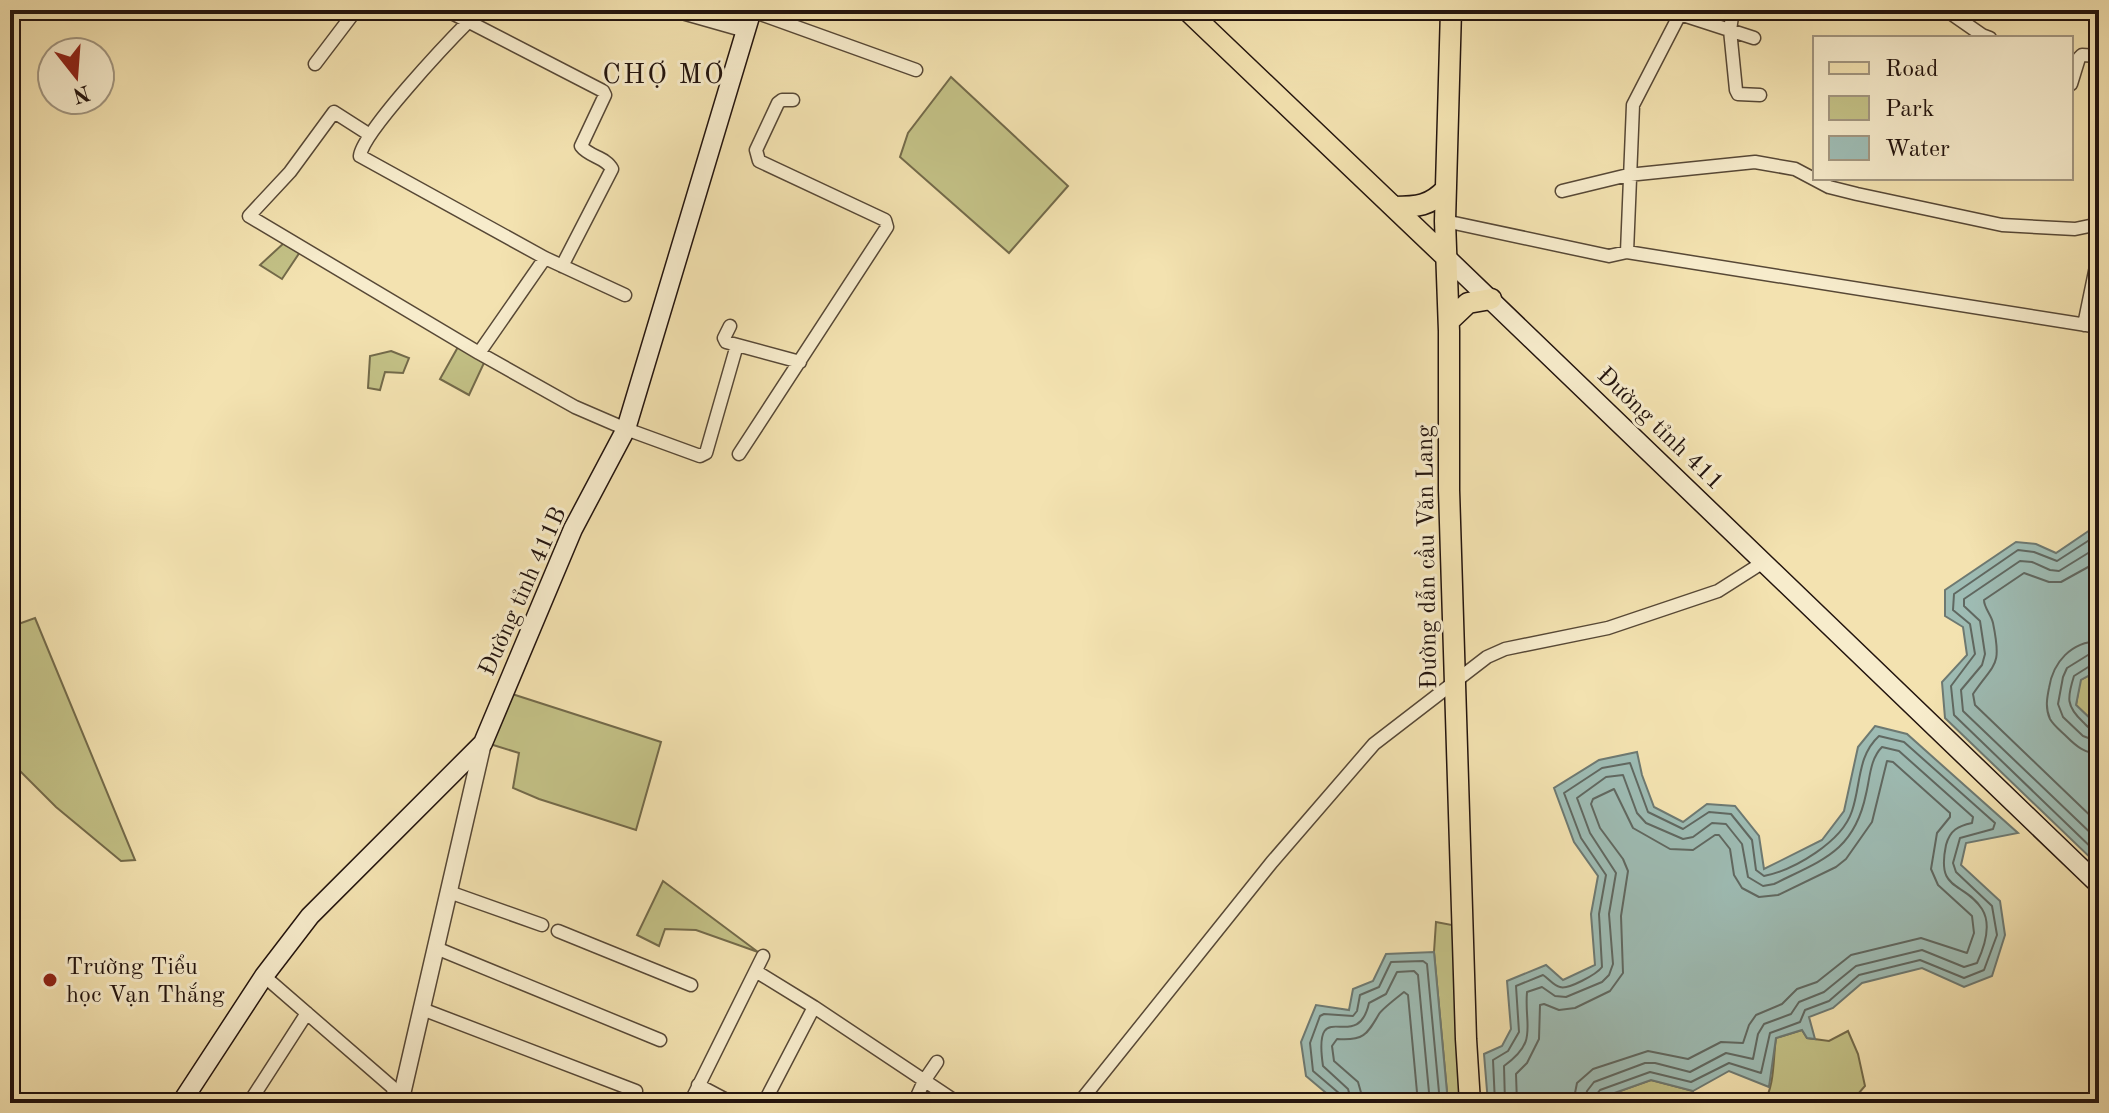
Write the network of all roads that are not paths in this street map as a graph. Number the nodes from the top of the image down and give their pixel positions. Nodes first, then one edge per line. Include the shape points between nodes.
1 (356, 10) edge
2 (446, 10) edge
3 (679, 10) edge
4 (752, 10) edge
5 (1187, 10) edge
6 (1451, 10) edge
7 (1733, 10) edge
8 (1946, 10) edge
9 (1678, 12) edge
10 (469, 21) junction
11 (746, 29) junction
12 (1730, 30) junction
13 (1985, 36) edge
14 (1754, 38) dead end
15 (2099, 56) edge
16 (2074, 60) edge
17 (315, 64) dead end
18 (916, 70) dead end
19 (1760, 95) dead end
20 (793, 100) dead end
21 (370, 135) junction
22 (1628, 175) junction
23 (1813, 179) edge
24 (1816, 180) edge
25 (1446, 189) junction
26 (1562, 191) dead end
27 (1394, 207) junction
28 (1445, 221) junction
29 (2099, 224) edge
30 (1627, 252) junction
31 (2099, 252) edge
32 (1446, 257) junction
33 (545, 258) junction
34 (562, 266) junction
35 (625, 295) dead end
36 (1491, 299) junction
37 (1449, 321) junction
38 (2084, 325) junction
39 (730, 326) dead end
40 (2099, 327) edge
41 (737, 345) junction
42 (479, 353) junction
43 (800, 362) junction
44 (626, 429) junction
45 (739, 454) dead end
46 (1762, 563) junction
47 (1455, 682) junction
48 (483, 743) junction
49 (2099, 885) edge
50 (449, 892) junction
51 (542, 925) dead end
52 (558, 931) dead end
53 (436, 948) junction
54 (763, 956) dead end
55 (757, 972) junction
56 (264, 976) junction
57 (691, 985) dead end
58 (814, 1007) junction
59 (422, 1009) junction
60 (307, 1013) junction
61 (660, 1040) dead end
62 (937, 1062) dead end
63 (924, 1081) junction
64 (698, 1085) junction
65 (636, 1091) dead end
66 (181, 1103) edge
67 (249, 1103) edge
68 (400, 1103) edge
69 (690, 1103) edge
70 (732, 1103) edge
71 (764, 1103) edge
72 (914, 1103) edge
73 (958, 1103) edge
74 (1079, 1103) edge
75 (1470, 1103) edge

1 - 17 street
2 - 10 street
3 - 11 street
4 - 11 main road, Đường tỉnh 411B
4 - 18 street
5 - 27 main road, Đường tỉnh 411
6 - 25 main road, Đường dẫn cầu Văn Lang
7 - 12 street
8 - 13 street
9 - 12 street
9 - 22 street via 1633,105
10 - 21 street
10 - 34 street via 605,95 580,142 584,151 612,169
11 - 44 main road, Đường tỉnh 411B
12 - 14 street
12 - 19 street via 1736,90
15 - 16 street
20 - 43 street via 778,103 756,150 759,161 887,223
21 - 33 street via 360,151 364,159
21 - 42 street via 334,112 249,216
22 - 23 street via 1755,162 1795,169
22 - 26 street
22 - 30 street
24 - 29 street via 2002,225 2075,229
25 - 27 main road via 1426,205
25 - 28 main road, Đường dẫn cầu Văn Lang
27 - 32 main road, Đường tỉnh 411
28 - 30 street via 1609,256
28 - 32 main road, Đường dẫn cầu Văn Lang
30 - 38 street
31 - 38 street
32 - 36 main road, Đường tỉnh 411
32 - 37 main road, Đường dẫn cầu Văn Lang
33 - 34 street
33 - 42 street
34 - 35 street
36 - 37 main road via 1468,303
36 - 46 main road, Đường tỉnh 411
37 - 47 main road, Đường dẫn cầu Văn Lang
38 - 40 street
39 - 41 street via 724,341
41 - 43 street
41 - 44 street via 704,455
42 - 44 street
43 - 45 street
44 - 48 main road, Đường tỉnh 411B via 573,529
46 - 47 street via 1718,591 1608,628 1505,649
46 - 49 main road, Đường tỉnh 411
47 - 74 street via 1374,744
47 - 75 main road, Đường dẫn cầu Văn Lang
48 - 50 street
48 - 56 main road, Đường tỉnh 411B via 310,916
50 - 51 street
50 - 53 street
52 - 57 street
53 - 59 street
53 - 61 street
54 - 55 street
55 - 58 street
55 - 64 street
56 - 60 street
56 - 66 main road, Đường tỉnh 411B
58 - 63 street
58 - 71 street
59 - 65 street
59 - 68 street
60 - 67 street
60 - 68 street via 392,1087
62 - 63 street
63 - 72 street
63 - 73 street
64 - 69 street
64 - 70 street

